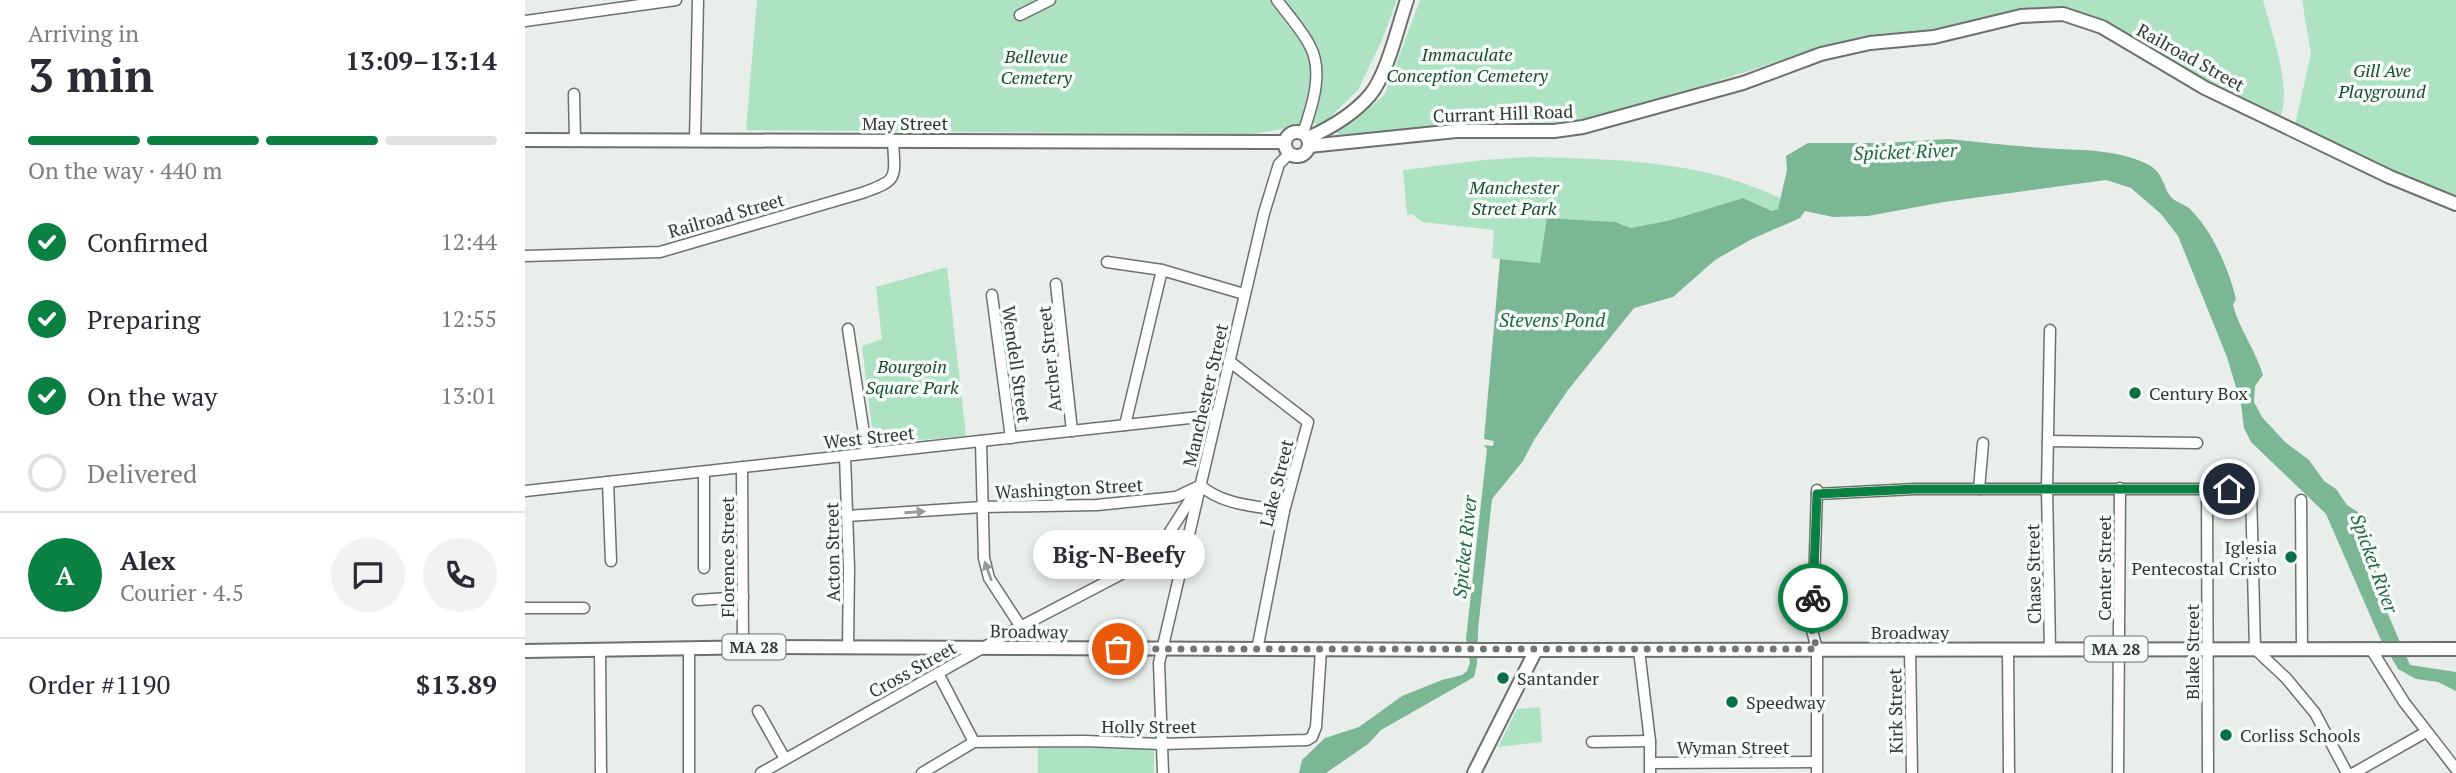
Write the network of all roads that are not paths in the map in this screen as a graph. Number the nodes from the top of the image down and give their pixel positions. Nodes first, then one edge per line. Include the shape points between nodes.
1 (676, 0) edge
2 (698, 0) edge
3 (1046, 0) edge
4 (1277, 0) edge
5 (1407, 0) edge
6 (1020, 15) dead end
7 (525, 21) edge
8 (1775, 71) joint
9 (574, 94) dead end
10 (1307, 139) junction
11 (525, 140) edge
12 (575, 140) junction
13 (695, 140) junction
14 (893, 141) junction
15 (1287, 148) junction
16 (2456, 204) edge
17 (525, 256) edge
18 (1107, 262) dead end
19 (1162, 270) junction
20 (1056, 284) dead end
21 (1244, 294) junction
22 (992, 295) dead end
23 (848, 329) dead end
24 (2050, 330) dead end
25 (1229, 361) junction
26 (1217, 415) junction
27 (1125, 425) junction
28 (1072, 431) junction
29 (1011, 438) junction
30 (981, 441) junction
31 (2048, 441) junction
32 (1983, 443) dead end
33 (2197, 443) dead end
34 (867, 453) junction
35 (845, 456) junction
36 (742, 467) junction
37 (704, 472) junction
38 (608, 482) junction
39 (1200, 485) junction
40 (2047, 488) junction
41 (2120, 488) junction
42 (1979, 489) junction
43 (2207, 489) junction
44 (525, 491) edge
45 (2301, 500) dead end
46 (982, 507) junction
47 (1284, 511) junction
48 (847, 516) junction
49 (611, 561) dead end
50 (704, 568) dead end
51 (743, 597) junction
52 (698, 600) dead end
53 (525, 608) edge
54 (584, 608) dead end
55 (1021, 627) junction
56 (743, 647) junction
57 (848, 647) junction
58 (689, 648) junction
59 (983, 648) junction
60 (1162, 649) junction
61 (1817, 649) junction
62 (1910, 649) junction
63 (2008, 649) junction
64 (2050, 649) junction
65 (2119, 649) junction
66 (2208, 649) junction
67 (2255, 649) junction
68 (2302, 649) junction
69 (2374, 649) junction
70 (2456, 649) edge
71 (600, 650) junction
72 (1257, 650) junction
73 (1321, 650) junction
74 (1536, 650) junction
75 (1639, 650) junction
76 (525, 651) edge
77 (937, 673) junction
78 (758, 711) dead end
79 (2426, 732) junction
80 (1650, 741) junction
81 (1592, 742) dead end
82 (975, 743) junction
83 (1161, 744) junction
84 (785, 759) junction
85 (1816, 767) edge
86 (1650, 768) edge
87 (1729, 768) edge
88 (2456, 769) edge
89 (601, 773) edge
90 (689, 773) edge
91 (761, 773) edge
92 (922, 773) edge
93 (1163, 773) edge
94 (1474, 773) edge
95 (1912, 773) edge
96 (2009, 773) edge
97 (2119, 773) edge
98 (2208, 773) edge
99 (2347, 773) edge
100 (2354, 773) edge

1 - 7 street
2 - 13 street
3 - 6 street
4 - 10 street via 1310,45 1316,61
5 - 10 main road via 1370,96
8 - 10 main road, Currant Hill Road via 1583,127
8 - 16 main road, Railroad Street via 1870,43 1934,37 2021,16 2063,14 2102,27 2205,88
9 - 12 street
10 - 15 main road via 1292,133
10 - 15 main road via 1301,155
11 - 12 main road, May Street
12 - 13 main road, May Street
13 - 14 main road, May Street
14 - 15 main road, May Street
14 - 17 street, Railroad Street via 891,180 862,193 660,252
15 - 21 street, Manchester Street
18 - 19 street
19 - 21 street
19 - 27 street
20 - 28 street, Archer Street
21 - 25 street, Manchester Street
22 - 29 street, Wendell Street
23 - 34 street
24 - 31 street, Chase Street
25 - 26 street, Manchester Street
25 - 47 street, Lake Street via 1308,422
26 - 27 street, West Street
26 - 39 street, Manchester Street
27 - 28 street, West Street
28 - 29 street, West Street
29 - 30 street, West Street
30 - 34 street, West Street
30 - 46 street
31 - 33 street
31 - 40 street, Chase Street
32 - 42 street
34 - 35 street, West Street
35 - 36 street, West Street
35 - 48 street, Acton Street
36 - 37 street, West Street
36 - 51 street, Florence Street
37 - 38 street, West Street
37 - 50 street
38 - 44 street, West Street
38 - 49 street
39 - 46 street, Washington Street via 1163,499
39 - 47 street via 1211,495 1232,502
39 - 55 street, Cross Street via 1166,538 1147,558
39 - 60 street, Manchester Street
40 - 41 street
40 - 42 street
40 - 64 street, Chase Street
41 - 43 street
41 - 65 street, Center Street
42 - 61 street via 1817,492 1810,623
43 - 66 street, Blake Street
43 - 67 street via 2251,489
45 - 68 street
48 -> 46 street, Washington Street
55 -> 46 street via 989,578 983,558
47 - 72 street, Lake Street
48 - 57 street, Acton Street
51 - 52 street
51 - 56 street, Florence Street
53 - 54 street
55 - 59 street, Cross Street
56 - 57 main road, Broadway / MA 28
56 - 58 main road, Broadway / MA 28
57 - 59 main road, Broadway / MA 28
58 - 71 main road, Broadway / MA 28
58 - 90 street
59 - 60 main road, Broadway / MA 28
59 - 77 street, Cross Street
60 - 72 main road, Broadway / MA 28
60 - 83 street, Manchester Street
61 - 62 main road, Broadway / MA 28
61 - 75 main road, Broadway / MA 28
61 - 85 street
62 - 63 main road, Broadway / MA 28
62 - 95 street, Kirk Street
63 - 64 main road, Broadway / MA 28
63 - 96 street
64 - 65 main road, Broadway / MA 28
65 - 66 main road, Broadway / MA 28
65 - 97 street, Center Street
66 - 67 main road, Broadway / MA 28
66 - 98 street, Blake Street
67 - 68 main road, Broadway / MA 28
67 - 99 street via 2315,713
68 - 69 main road, Broadway / MA 28
69 - 70 main road, Broadway / MA 28
69 - 79 street
71 - 76 main road, Broadway / MA 28
71 - 89 street
72 - 73 main road, Broadway / MA 28
73 - 74 main road, Broadway / MA 28
73 - 83 street, Holly Street via 1316,727 1307,740
74 - 75 main road, Broadway / MA 28
74 - 94 main road
75 - 80 street
77 - 82 street
77 - 84 street, Cross Street
78 - 84 street
79 - 88 street
79 - 100 street
80 - 81 street
80 - 86 street
82 - 83 street, Holly Street
82 - 92 street
83 - 93 street, Manchester Street
84 - 91 street, Cross Street
85 - 87 street, Wyman Street
86 - 87 street, Wyman Street

